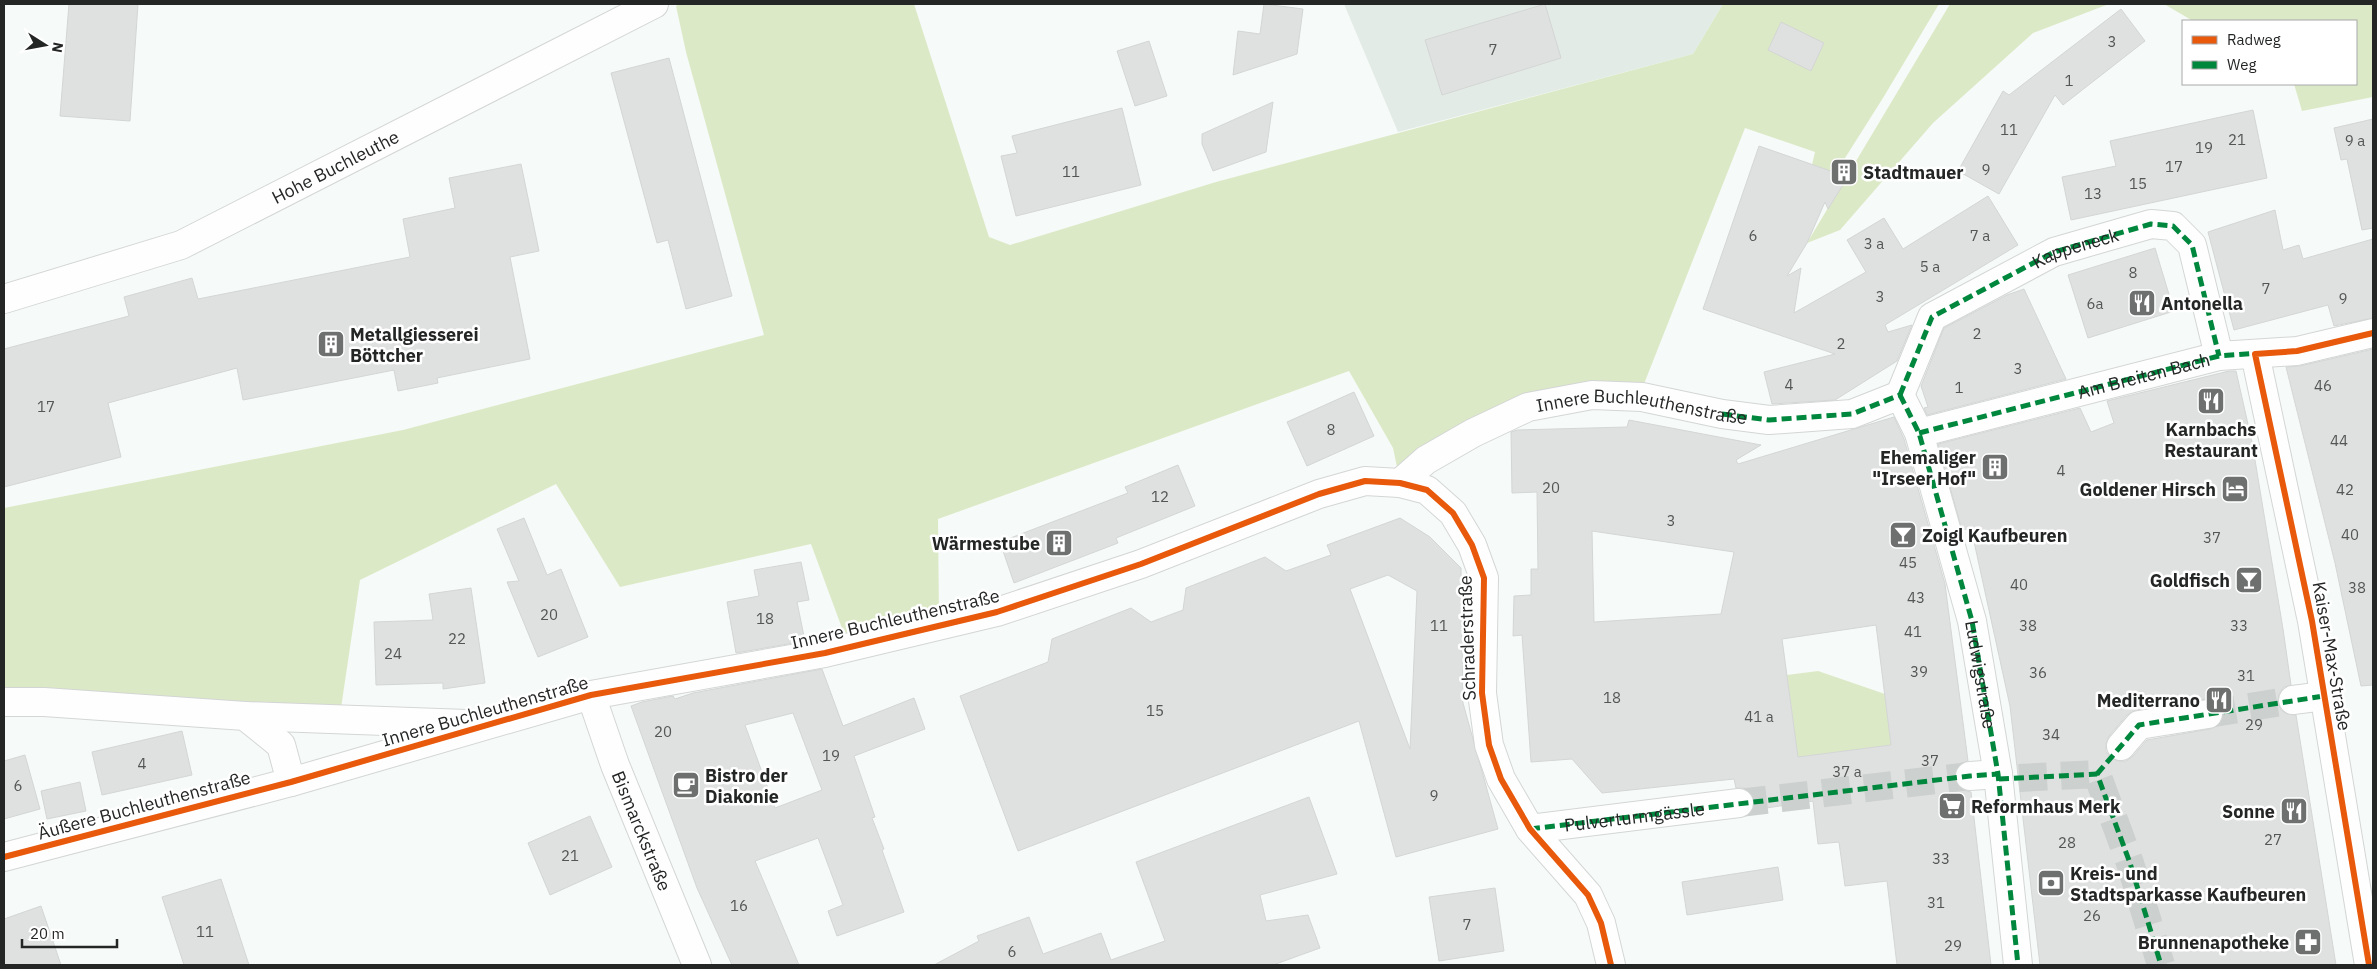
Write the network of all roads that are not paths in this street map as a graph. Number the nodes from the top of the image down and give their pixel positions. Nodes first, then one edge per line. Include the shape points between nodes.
1 (654, 4) edge
2 (4, 299) edge
3 (2373, 333) edge
4 (2256, 354) junction
5 (2219, 356) junction
6 (1900, 394) junction
7 (1919, 433) junction
8 (1400, 483) junction
9 (1472, 545) joint
10 (591, 695) junction
11 (2324, 696) junction
12 (2293, 700) tunnel mouth
13 (4, 702) edge
14 (2208, 714) tunnel mouth
15 (244, 716) junction
16 (493, 725) junction
17 (2121, 746) dead end
18 (1970, 776) tunnel mouth
19 (2005, 777) junction
20 (291, 782) junction
21 (1738, 804) tunnel mouth
22 (1530, 829) junction
23 (4, 857) edge
24 (697, 965) edge
25 (1610, 965) edge
26 (2018, 965) edge
27 (2369, 965) edge

1 - 2 street, Hohe Buchleuthe via 181,245
3 - 4 street, Am Breiten Bach via 2296,351
4 - 5 street, Am Breiten Bach
4 - 11 street, Kaiser-Max-Straße via 2312,621
5 - 6 street, Kappeneck via 2192,244 2173,226 2151,224 2054,252 1932,317
5 - 7 street, Am Breiten Bach
6 - 7 street, Ludwigstraße
6 - 8 street, Innere Buchleuthenstraße via 1852,414 1769,420 1642,397 1592,395 1528,407 1426,460
7 - 19 street, Ludwigstraße via 1972,621
8 - 9 street, Innere Buchleuthenstraße via 1427,490 1453,513
8 - 10 street, Innere Buchleuthenstraße via 1365,481 1319,494 1141,564 997,612 825,654
9 - 22 street, Schraderstraße via 1484,578 1482,693 1489,745 1501,779
10 - 16 street, Innere Buchleuthenstraße
10 - 24 street, Bismarckstraße via 615,765
11 - 12 street
11 - 27 street, Kaiser-Max-Straße
13 - 15 street, Innere Buchleuthenstraße
14 - 17 street via 2139,725
15 - 16 street, Innere Buchleuthenstraße
15 - 20 street via 281,745
16 - 20 street, Innere Buchleuthenstraße
18 - 19 street
19 - 26 street, Ludwigstraße
20 - 23 street, Äußere Buchleuthenstraße
21 - 22 street, Pulverturmgässle
22 - 25 street, Schraderstraße via 1588,895 1601,923

